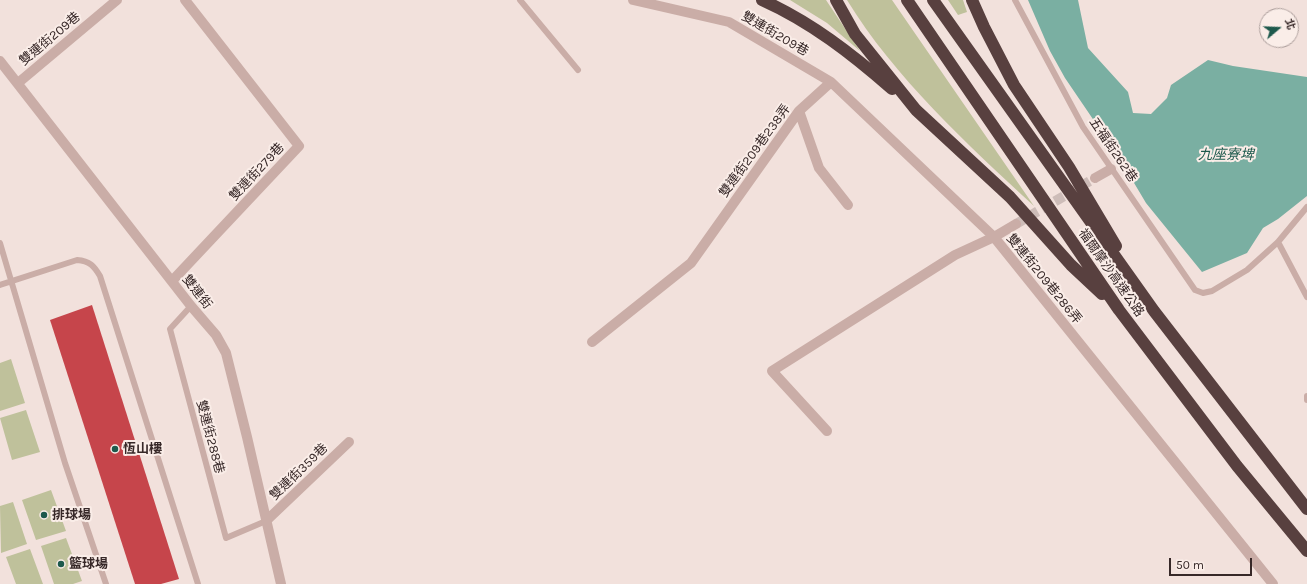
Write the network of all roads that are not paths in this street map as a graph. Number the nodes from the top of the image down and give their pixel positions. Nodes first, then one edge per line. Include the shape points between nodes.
1 (117, 0) edge
2 (185, 0) edge
3 (520, 0) edge
4 (633, 0) edge
5 (762, 0) edge
6 (836, 0) edge
7 (907, 0) edge
8 (933, 0) edge
9 (972, 0) edge
10 (1015, 0) edge
11 (0, 61) edge
12 (578, 70) dead end
13 (831, 82) junction
14 (18, 83) junction
15 (916, 110) junction
16 (799, 111) junction
17 (1111, 169) junction
18 (1096, 178) tunnel mouth
19 (848, 205) dead end
20 (1307, 207) edge
21 (1016, 224) tunnel mouth
22 (994, 237) junction
23 (1278, 242) junction
24 (0, 243) edge
25 (11, 281) junction
26 (172, 281) junction
27 (0, 285) edge
28 (1307, 297) edge
29 (191, 306) junction
30 (1119, 310) junction
31 (1154, 311) junction
32 (592, 342) dead end
33 (1307, 396) edge
34 (1307, 400) edge
35 (828, 431) dead end
36 (349, 442) dead end
37 (1307, 509) edge
38 (266, 521) junction
39 (1307, 551) edge
40 (106, 584) edge
41 (198, 584) edge
42 (281, 584) edge
43 (1273, 584) edge

1 - 14 street, 雙連街209巷
2 - 26 street, 雙連街279巷 via 299,146
3 - 12 lane
4 - 13 street, 雙連街209巷 via 730,22
5 - 15 highway via 802,19 859,60
6 - 15 highway via 855,34
7 - 30 highway, 福爾摩沙高速公路
8 - 31 highway, 福爾摩沙高速公路
9 - 31 highway via 1014,85 1069,167
10 - 17 lane, 五福街262巷 via 1083,127
11 - 14 street, 雙連街
13 - 16 street, 雙連街209巷238弄
13 - 22 street
14 - 26 street, 雙連街
15 - 30 highway via 1010,197 1071,265
16 - 19 street via 819,168
16 - 32 street, 雙連街209巷238弄 via 691,263
17 - 18 street
17 - 23 lane, 五福街262巷 via 1195,290 1203,293 1212,291 1247,270
20 - 23 lane
21 - 22 street
22 - 35 street, 雙連街209巷286弄 via 955,255 772,371
22 - 43 street, 雙連街209巷286弄
23 - 28 lane
24 - 25 lane
25 - 27 lane
25 - 40 lane via 65,463
25 - 41 lane via 77,260 94,265 100,276
26 - 29 street, 雙連街
29 - 38 street, 雙連街 via 216,335 226,353
29 - 38 lane, 雙連街288巷 via 170,329 226,538
30 - 39 highway, 福爾摩沙高速公路 via 1237,466
31 - 37 highway, 福爾摩沙高速公路
33 - 34 lane
36 - 38 street, 雙連街359巷
38 - 42 street, 雙連街

